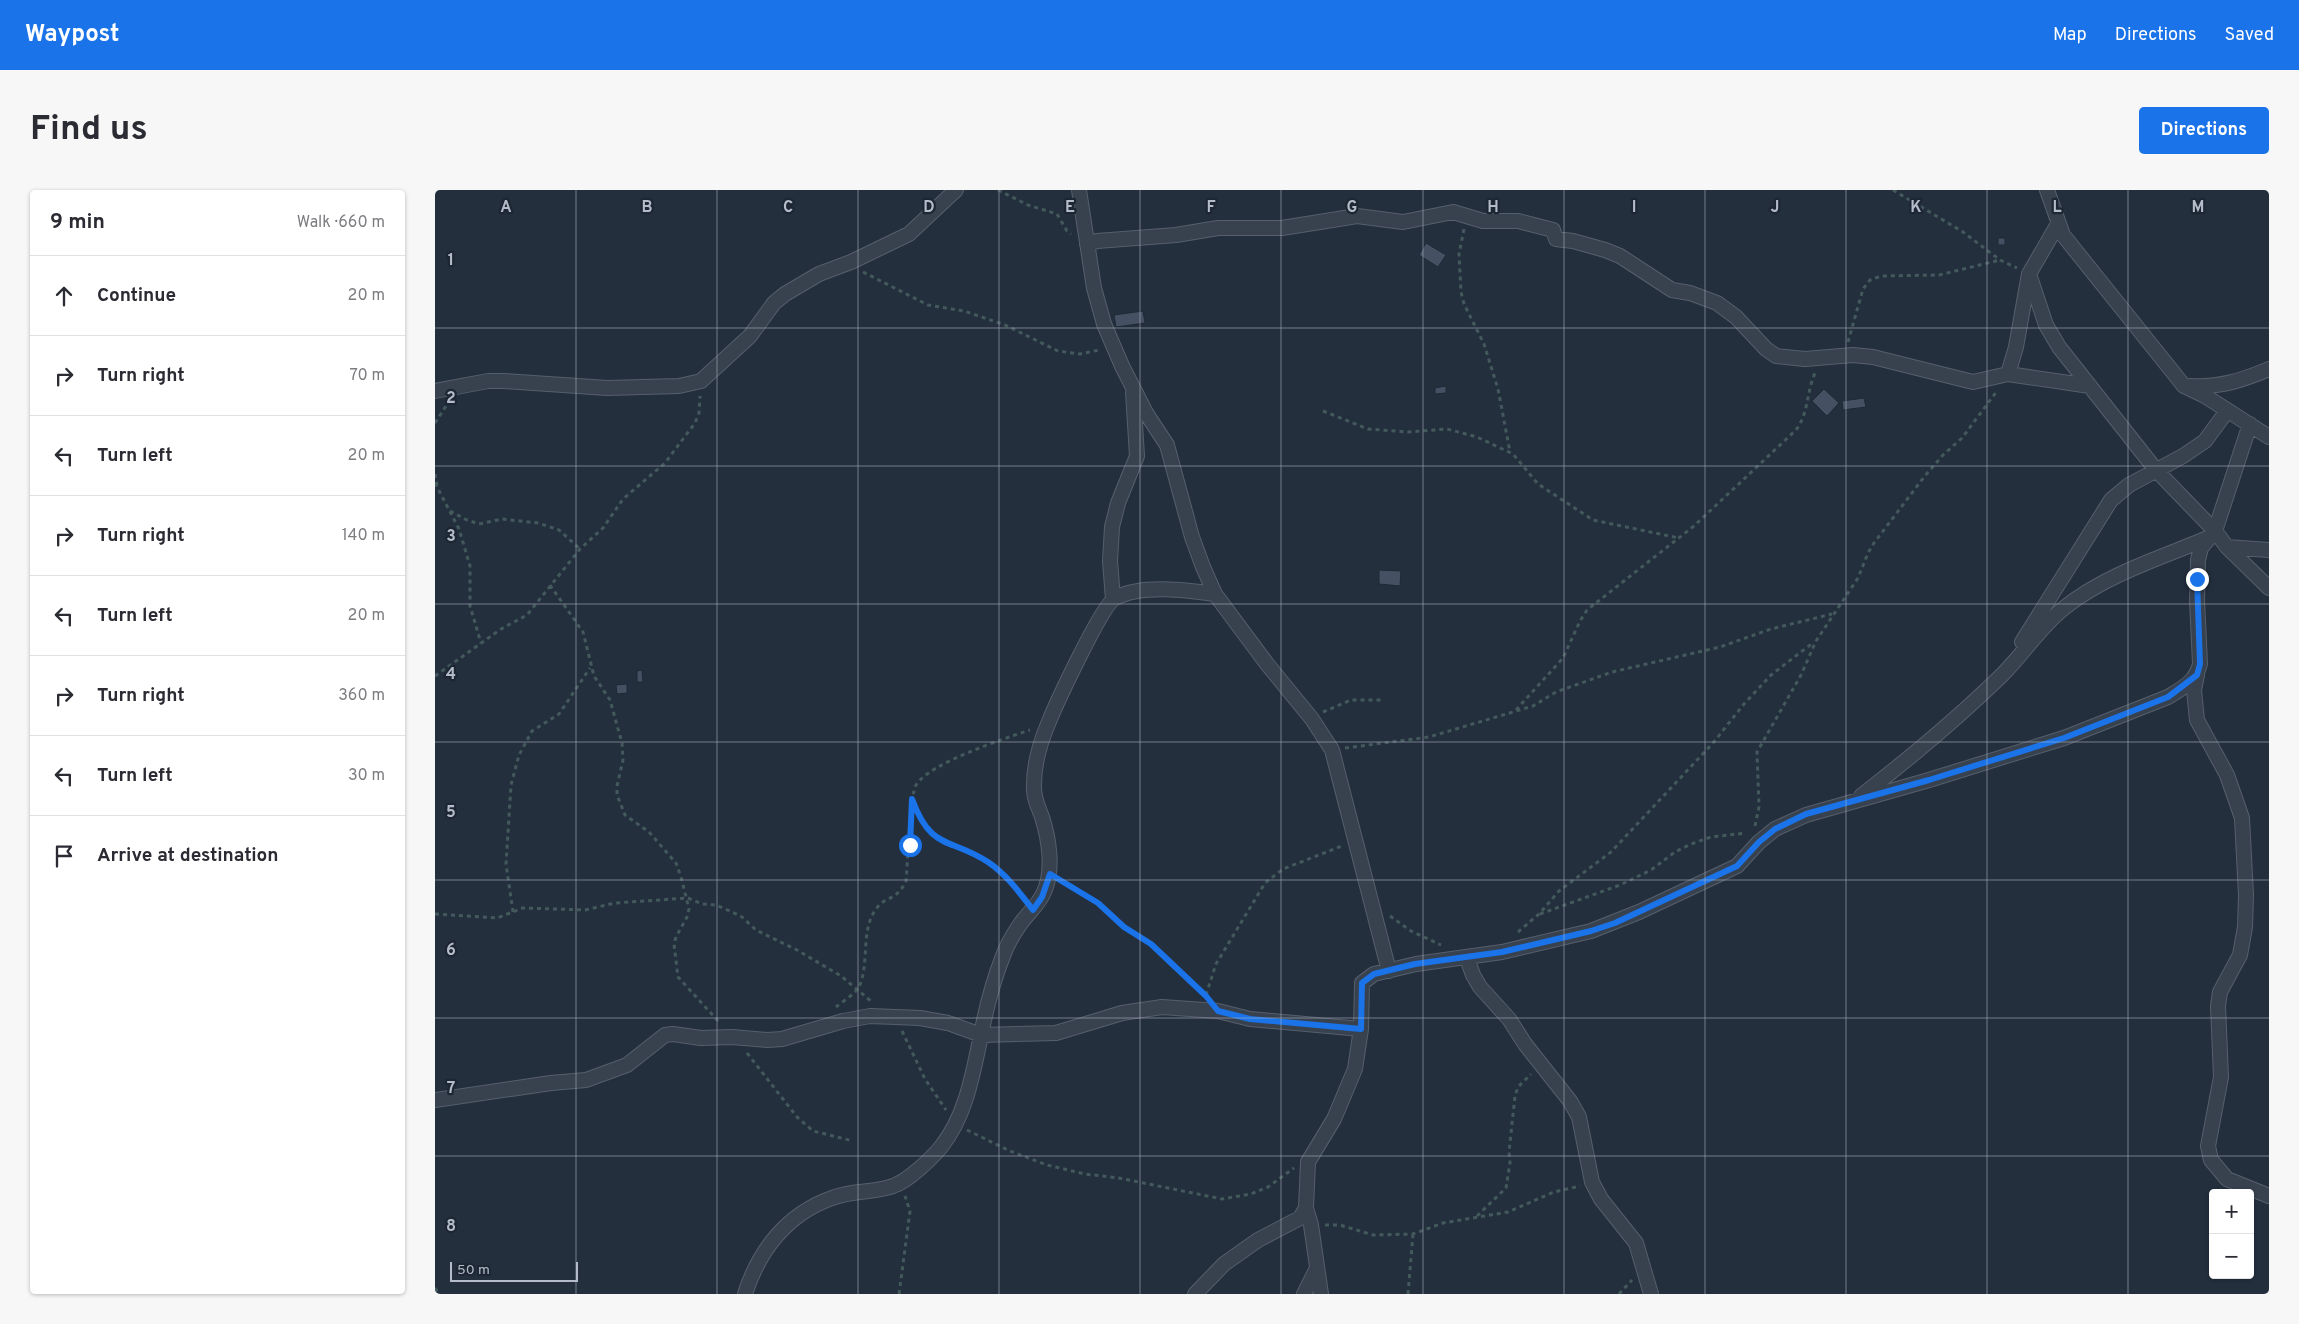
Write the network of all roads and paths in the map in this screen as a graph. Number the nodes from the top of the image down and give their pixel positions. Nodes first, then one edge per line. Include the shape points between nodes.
1 (956, 190) edge
2 (998, 190) edge
3 (1079, 190) edge
4 (1893, 190) edge
5 (2047, 190) edge
6 (1468, 216) junction
7 (2058, 224) junction
8 (1087, 244) junction
9 (2000, 260) junction
10 (851, 262) junction
11 (2029, 274) junction
12 (1112, 345) junction
13 (1840, 356) junction
14 (2269, 369) edge
15 (2008, 374) junction
16 (701, 381) junction
17 (1132, 386) junction
18 (2090, 386) junction
19 (2184, 386) junction
20 (435, 391) edge
21 (2227, 410) junction
22 (1323, 411) dead end
23 (2250, 424) junction
24 (2269, 437) edge
25 (1510, 452) junction
26 (2156, 470) junction
27 (435, 474) edge
28 (436, 485) edge
29 (449, 511) junction
30 (2211, 535) junction
31 (1680, 538) junction
32 (2227, 548) junction
33 (580, 549) junction
34 (2269, 550) edge
35 (550, 585) junction
36 (2269, 588) edge
37 (1215, 594) junction
38 (1113, 599) junction
39 (1832, 614) junction
40 (1816, 641) junction
41 (481, 643) junction
42 (591, 667) junction
43 (2004, 673) junction
44 (2197, 675) junction
45 (435, 676) edge
46 (1382, 700) dead end
47 (1516, 710) junction
48 (1312, 719) junction
49 (1047, 724) junction
50 (1332, 750) junction
51 (912, 799) junction
52 (1855, 801) junction
53 (1357, 842) junction
54 (1050, 874) junction
55 (688, 898) junction
56 (1033, 910) junction
57 (513, 912) junction
58 (1388, 913) dead end
59 (435, 914) edge
60 (1539, 914) junction
61 (1442, 946) dead end
62 (1502, 952) junction
63 (1467, 958) junction
64 (1389, 971) junction
65 (858, 988) junction
66 (875, 1004) dead end
67 (829, 1013) dead end
68 (897, 1017) junction
69 (1361, 1029) junction
70 (981, 1035) junction
71 (732, 1037) junction
72 (1541, 1064) junction
73 (435, 1100) edge
74 (956, 1121) junction
75 (853, 1141) dead end
76 (1308, 1162) junction
77 (1592, 1182) junction
78 (892, 1186) junction
79 (2269, 1196) edge
80 (1306, 1208) junction
81 (1476, 1216) junction
82 (1311, 1225) junction
83 (1413, 1234) junction
84 (1317, 1268) junction
85 (435, 1288) edge
86 (439, 1294) edge
87 (745, 1294) edge
88 (899, 1294) edge
89 (1195, 1294) edge
90 (1304, 1294) edge
91 (1321, 1294) edge
92 (1409, 1294) edge
93 (1651, 1294) edge

1 - 10 street via 909,234
2 - 8 path via 1028,206 1057,214 1067,230
3 - 8 street
4 - 9 path via 1963,232
5 - 7 street
6 - 8 street via 1453,212 1403,222 1357,216 1282,228 1218,228 1176,236
6 - 13 street via 1483,221 1518,221 1553,230 1556,239 1585,244 1619,256 1672,290 1717,303 1776,356 1805,359
6 - 25 path via 1459,254 1461,292 1499,389
7 - 11 street
7 - 19 street via 2070,244
8 - 12 street via 1093,288
9 - 11 path
9 - 13 path via 1939,275 1887,276 1870,280 1863,289
10 - 12 path via 864,273 928,305 1005,325 1058,351 1081,354
10 - 16 street via 819,274 785,294 750,336
11 - 15 street
11 - 18 street via 2051,334
12 - 17 street
13 - 15 street via 1873,357 1973,382
13 - 31 path via 1815,373 1806,412 1796,430
14 - 19 street via 2222,385
15 - 18 street
15 - 39 path via 1962,438 1924,477 1874,543 1850,592
16 - 20 street via 679,386 607,388 504,381
16 - 33 path via 700,406 695,423 665,463 629,494 603,528
17 - 37 street via 1173,460 1192,537
17 - 38 street via 1137,456 1112,527
18 - 26 street
19 - 21 street
21 - 23 street
21 - 26 street via 2205,441
22 - 25 path via 1368,429 1463,432
23 - 24 street
23 - 30 street
25 - 31 path via 1538,484 1593,520
26 - 30 street
26 - 43 street via 2111,500
27 - 28 path
28 - 29 path
29 - 33 path via 479,524 502,519 538,523 559,530
29 - 41 path via 459,529 470,566 470,606
30 - 32 street
30 - 43 street via 2086,593 2051,620
30 - 44 street via 2201,548 2198,560 2200,664
31 - 47 path via 1587,610 1563,658
32 - 34 street
32 - 36 street
33 - 35 path
35 - 41 path via 527,615
35 - 42 path via 583,632
37 - 38 street via 1178,589 1127,594
37 - 48 street
38 - 49 street via 1092,630
39 - 40 path
39 - 47 path via 1771,629 1711,650 1611,672 1556,692 1533,706
40 - 60 path via 1771,675 1633,830 1611,852 1559,891
40 - 60 path via 1801,675 1757,752 1759,807 1753,832 1711,837 1691,844 1651,870
41 - 45 path
42 - 55 path via 610,700 620,734 623,760 617,786 621,807 629,819 649,832 676,863
42 - 57 path via 559,714 532,731 519,755 511,785 506,864
43 - 52 street via 1930,740
44 - 52 street via 2168,697 2064,738
44 - 79 street via 2194,703 2197,720 2227,775 2242,818 2246,886 2245,927 2240,955 2220,992 2221,1077 2208,1146 2211,1160 2227,1179
46 - 48 path via 1351,700
47 - 50 path via 1429,737
48 - 50 street
49 - 51 path via 983,745 939,768 917,784
49 - 54 street via 1035,764 1033,786 1045,828
50 - 53 street
51 - 56 path via 923,826 931,834 989,862 1007,876
51 - 65 path via 906,881 895,897 876,909 868,932 864,971
52 - 62 street via 1806,814 1775,829 1737,866 1615,923
53 - 54 path via 1304,860 1265,883 1216,964 1206,996 1151,944 1124,927 1098,903
53 - 64 street
54 - 56 street via 1042,897
55 - 57 path via 585,910 533,907
55 - 65 path via 732,912 756,930 797,950
55 - 71 path via 687,917 674,944 678,977
56 - 70 street via 1009,941 1002,957
57 - 59 path via 497,918
58 - 61 path via 1411,931
60 - 62 path
62 - 63 street
63 - 64 street via 1415,964
63 - 72 street via 1480,987 1509,1019
64 - 69 street via 1374,974 1362,983
65 - 66 path
65 - 67 path
68 - 70 street via 948,1023
68 - 71 street via 869,1016 782,1039
68 - 74 path via 925,1079
69 - 70 street via 1162,1007 1122,1013 1056,1033
69 - 76 street via 1355,1069 1344,1097
70 - 74 street via 973,1074
71 - 73 street via 665,1035 627,1065 586,1080
71 - 75 path via 813,1131
72 - 77 street via 1579,1117
72 - 81 path via 1518,1087 1515,1096 1506,1188
74 - 76 path via 972,1134 1047,1165 1222,1199 1268,1187 1297,1165
74 - 78 street via 938,1150 904,1182
76 - 80 street
77 - 81 path via 1554,1192 1508,1212
77 - 93 street via 1601,1199 1636,1243
78 - 87 street via 831,1198 799,1216 769,1244 758,1261
78 - 88 path via 906,1198 910,1211
80 - 82 street
80 - 89 street via 1300,1218 1257,1240 1224,1264
81 - 83 path
82 - 83 path via 1340,1225 1373,1235
82 - 84 street
83 - 92 path
84 - 90 street
84 - 91 street
85 - 86 path

